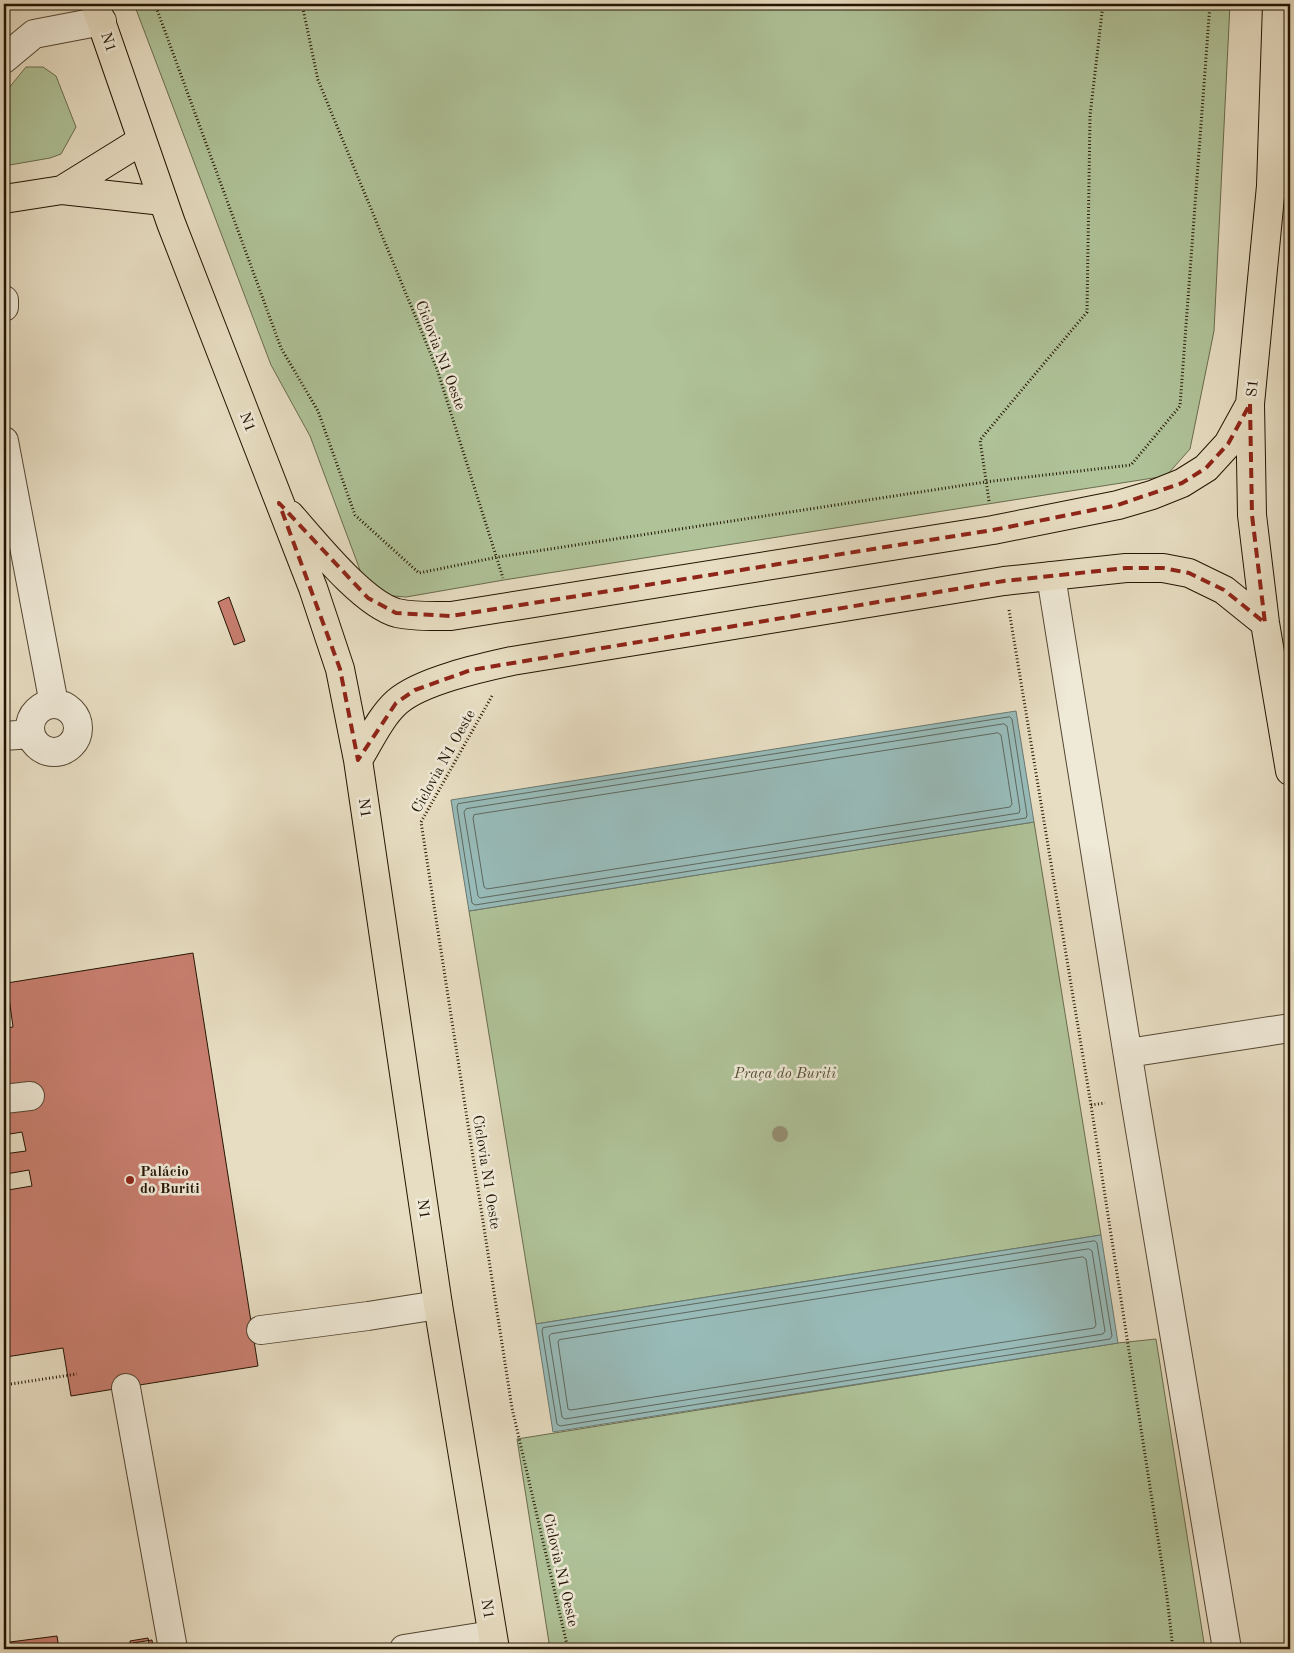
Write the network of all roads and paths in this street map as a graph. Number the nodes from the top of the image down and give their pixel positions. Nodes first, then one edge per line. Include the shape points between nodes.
1 (155, 4) edge
2 (302, 4) edge
3 (1210, 4) edge
4 (1277, 4) edge
5 (1288, 4) edge
6 (1290, 8) edge
7 (98, 12) edge
8 (4, 59) edge
9 (141, 141) junction
10 (1290, 160) edge
11 (1271, 186) junction
12 (62, 190) junction
13 (4, 199) edge
14 (162, 201) junction
15 (4, 300) edge
16 (4, 307) edge
17 (1250, 404) junction
18 (4, 441) edge
19 (279, 503) junction
20 (498, 557) junction
21 (1051, 576) junction
22 (506, 608) junction
23 (1265, 623) junction
24 (512, 661) junction
25 (1281, 664) edge
26 (54, 704) junction
27 (31, 734) junction
28 (4, 736) edge
29 (358, 760) junction
30 (1290, 763) edge
31 (1290, 1028) edge
32 (1128, 1053) junction
33 (438, 1305) junction
34 (261, 1330) dead end
35 (77, 1374) dead end
36 (4, 1385) edge
37 (126, 1388) dead end
38 (493, 1642) edge
39 (173, 1649) edge
40 (404, 1649) edge
41 (568, 1649) edge
42 (1227, 1649) edge

1 - 20 path via 281,348 318,411 355,514 419,573
2 - 20 path, Ciclovia N1 Oeste via 318,80 437,369
3 - 20 path via 1180,406 1131,465 986,482
4 - 11 main road, S1
5 - 6 lane
7 - 8 lane via 34,34
7 - 9 main road, N1
9 - 12 main road
9 - 14 main road, N1
10 - 11 lane
11 - 17 main road, S1
12 - 13 main road
12 - 14 main road
14 - 19 main road, N1
15 - 16 lane
17 - 22 main road via 1228,444 1206,468 1182,483 1118,505 984,531
17 - 23 main road, S1 via 1252,515
18 - 26 lane
19 - 22 main road via 368,598 396,613 451,616
19 - 29 main road, N1 via 313,588 340,669
20 - 22 path, Ciclovia N1 Oeste
21 - 23 main road via 1126,568 1162,568 1189,573 1224,590
21 - 24 main road via 994,582
21 - 32 lane
23 - 25 main road, S1
24 - 29 main road via 470,670 415,690 396,703
24 - 41 path, Ciclovia N1 Oeste via 421,822 512,1408
25 - 30 main road, S1
26 - 27 lane via 43,706 34,713
26 - 27 lane via 73,713 78,723 72,744 52,752 35,743
27 - 28 lane
29 - 33 main road, N1
31 - 32 lane
32 - 42 lane
33 - 34 lane
33 - 38 main road, N1
35 - 36 path
37 - 39 lane
38 - 40 lane

